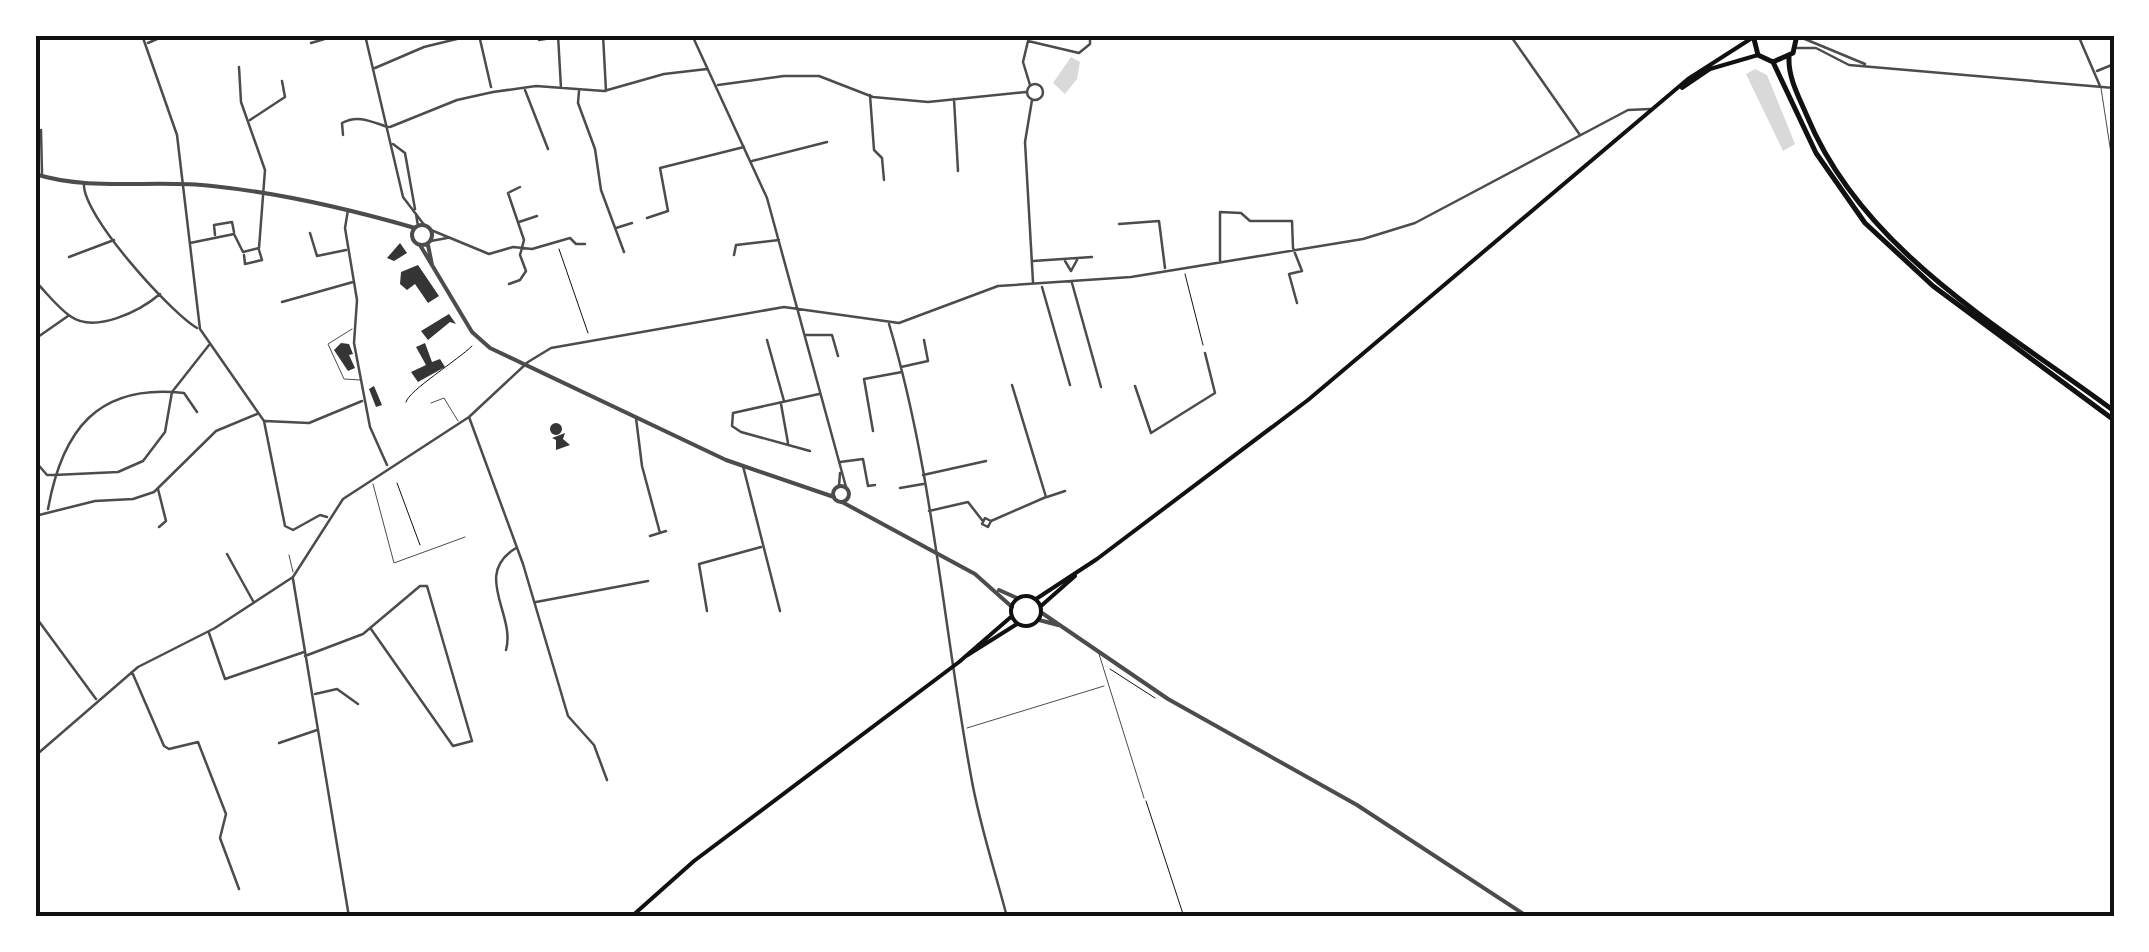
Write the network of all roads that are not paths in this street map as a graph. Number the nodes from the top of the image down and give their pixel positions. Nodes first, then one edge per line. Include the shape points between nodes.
1 (142, 35) edge
2 (166, 35) edge
3 (338, 35) edge
4 (365, 35) edge
5 (476, 35) edge
6 (538, 35) edge
7 (603, 35) edge
8 (692, 35) edge
9 (1090, 35) edge
10 (1510, 35) edge
11 (2078, 35) edge
12 (559, 36) edge
13 (1797, 36) edge
14 (1752, 37) edge
15 (311, 43) dead end
16 (146, 44) junction
17 (1796, 49) junction
18 (1758, 55) junction
19 (1789, 57) junction
20 (1773, 62) junction
21 (2114, 64) edge
22 (1872, 66) junction
23 (239, 67) dead end
24 (374, 68) junction
25 (708, 68) junction
26 (2096, 72) junction
27 (282, 81) dead end
28 (1030, 85) junction
29 (491, 86) dead end
30 (716, 86) junction
31 (524, 87) junction
32 (2101, 87) junction
33 (560, 88) junction
34 (2114, 88) edge
35 (579, 90) junction
36 (606, 91) junction
37 (1026, 92) junction
38 (870, 95) junction
39 (1670, 96) junction
40 (954, 100) junction
41 (1032, 100) junction
42 (1654, 110) junction
43 (248, 122) junction
44 (390, 127) junction
45 (41, 130) dead end
46 (343, 135) dead end
47 (1580, 136) junction
48 (827, 142) dead end
49 (393, 144) junction
50 (745, 146) junction
51 (548, 149) dead end
52 (401, 150) junction
53 (394, 152) junction
54 (752, 161) junction
55 (958, 171) dead end
56 (2114, 173) edge
57 (35, 174) edge
58 (42, 176) junction
59 (884, 180) dead end
60 (84, 182) junction
61 (183, 186) junction
62 (520, 187) dead end
63 (261, 193) junction
64 (348, 209) junction
65 (415, 212) junction
66 (536, 216) dead end
67 (647, 218) dead end
68 (518, 222) junction
69 (632, 223) dead end
70 (1119, 224) dead end
71 (420, 228) junction
72 (616, 228) junction
73 (310, 232) dead end
74 (234, 234) junction
75 (216, 237) junction
76 (448, 238) junction
77 (114, 240) junction
78 (780, 240) junction
79 (429, 242) junction
80 (189, 243) junction
81 (584, 244) dead end
82 (420, 245) junction
83 (259, 248) junction
84 (522, 248) junction
85 (1294, 248) junction
86 (348, 250) junction
87 (243, 252) junction
88 (624, 252) dead end
89 (734, 255) dead end
90 (69, 257) dead end
91 (1092, 257) dead end
92 (1077, 258) junction
93 (1065, 259) junction
94 (1032, 261) junction
95 (1220, 261) junction
96 (433, 270) junction
97 (1165, 271) junction
98 (526, 272) junction
99 (536, 272) dead end
100 (353, 282) junction
101 (1072, 282) junction
102 (36, 283) edge
103 (508, 284) dead end
104 (1033, 284) junction
105 (1042, 284) junction
106 (161, 294) junction
107 (282, 302) dead end
108 (1298, 303) dead end
109 (797, 307) junction
110 (70, 316) junction
111 (889, 323) junction
112 (355, 328) junction
113 (200, 329) junction
114 (805, 335) junction
115 (35, 339) edge
116 (766, 340) dead end
117 (924, 340) dead end
118 (210, 344) junction
119 (1205, 353) road end
120 (838, 356) dead end
121 (523, 367) junction
122 (902, 369) junction
123 (360, 380) junction
124 (1012, 385) dead end
125 (1070, 385) dead end
126 (1135, 386) dead end
127 (1101, 388) dead end
128 (172, 392) junction
129 (821, 394) junction
130 (364, 400) junction
131 (431, 403) dead end
132 (783, 403) junction
133 (2114, 411) edge
134 (198, 412) dead end
135 (259, 413) junction
136 (469, 417) junction
137 (636, 418) junction
138 (2114, 420) edge
139 (264, 421) junction
140 (459, 423) junction
141 (873, 431) dead end
142 (788, 445) junction
143 (810, 451) dead end
144 (35, 461) edge
145 (986, 461) dead end
146 (840, 464) junction
147 (742, 465) junction
148 (388, 467) junction
149 (54, 475) junction
150 (921, 475) junction
151 (371, 478) junction
152 (923, 484) junction
153 (875, 485) dead end
154 (158, 488) junction
155 (836, 488) junction
156 (846, 488) junction
157 (900, 488) dead end
158 (821, 491) junction
159 (1065, 491) dead end
160 (849, 496) junction
161 (1046, 497) junction
162 (834, 498) junction
163 (842, 502) junction
164 (928, 511) junction
165 (47, 512) junction
166 (862, 512) junction
167 (35, 516) edge
168 (329, 518) junction
169 (158, 527) dead end
170 (666, 531) dead end
171 (660, 533) junction
172 (650, 536) dead end
173 (465, 537) dead end
174 (762, 546) junction
175 (518, 547) junction
176 (227, 554) dead end
177 (938, 554) junction
178 (289, 555) dead end
179 (1093, 561) junction
180 (293, 577) junction
181 (648, 581) dead end
182 (997, 590) junction
183 (1018, 598) junction
184 (1036, 599) junction
185 (534, 602) junction
186 (254, 604) junction
187 (1012, 606) junction
188 (1041, 606) junction
189 (708, 612) dead end
190 (780, 612) dead end
191 (1042, 613) junction
192 (35, 616) edge
193 (1012, 616) junction
194 (1039, 620) junction
195 (1018, 624) junction
196 (1063, 626) junction
197 (371, 629) junction
198 (208, 631) junction
199 (506, 650) dead end
200 (305, 654) junction
201 (1099, 654) junction
202 (966, 656) junction
203 (132, 672) junction
204 (1106, 685) junction
205 (312, 694) junction
206 (98, 701) junction
207 (358, 704) dead end
208 (964, 729) junction
209 (318, 730) junction
210 (279, 744) dead end
211 (35, 756) edge
212 (607, 780) dead end
213 (1144, 798) road end
214 (239, 888) dead end
215 (349, 917) edge
216 (631, 917) edge
217 (1007, 917) edge
218 (1528, 917) edge

1 - 16 street
2 - 16 street
3 - 15 street
4 - 24 street
5 - 24 street
5 - 29 street
6 - 12 street
7 - 36 street
8 - 25 street
9 - 28 street via 1079,53 1028,42 1023,62
10 - 47 street
11 - 26 street
12 - 33 street
13 - 17 highway
13 - 22 street
14 - 18 highway
14 - 39 main road
16 - 61 street via 177,134
17 - 19 highway
17 - 22 street via 1816,48 1849,65
18 - 20 highway
18 - 39 main road via 1710,69
19 - 20 highway
19 - 133 highway via 1790,76 1819,142 1873,222 1919,265
20 - 138 highway via 1816,152 1864,223 1933,286
21 - 26 street
22 - 32 street
23 - 43 street
24 - 44 street
25 - 30 street
25 - 36 street
26 - 32 street
27 - 43 street via 286,97
28 - 37 street
28 - 41 street via 1043,92
30 - 38 street via 819,76
30 - 50 street
31 - 33 street
31 - 44 street via 467,97
31 - 51 street
32 - 34 street
32 - 56 lane
33 - 35 street
35 - 36 street
35 - 72 street
37 - 40 street
37 - 41 street
38 - 40 street
38 - 59 street
39 - 42 main road
40 - 55 street
41 - 94 street via 1025,142
42 - 47 street via 1628,110
42 - 179 main road via 1308,400
43 - 63 street via 266,170
44 - 46 street via 348,120 342,122
44 - 49 street
45 - 58 street
47 - 85 street via 1398,230
48 - 54 street
49 - 52 street
49 - 53 street
50 - 54 street
50 - 67 street via 660,168 668,211
52 - 53 street
52 - 65 street
53 - 65 street via 403,197
54 - 78 street
57 - 58 street
58 - 60 street
60 - 61 street
60 - 77 street via 86,200
61 - 63 street
61 - 80 street
62 - 68 street via 508,194
63 - 64 street
63 - 83 street
64 - 71 street
64 - 86 street
65 - 71 street
66 - 68 street
68 - 84 street
69 - 72 street
70 - 97 street via 1159,220
71 - 76 street
71 - 79 street
71 - 82 street
72 - 88 street
73 - 86 street via 317,256
74 - 75 street
74 - 75 street via 232,222 214,226
74 - 87 street
75 - 80 street
76 - 79 street
76 - 84 street via 489,254
77 - 90 street
77 - 106 street
78 - 89 street via 736,245
78 - 109 street
79 - 82 street
79 - 96 street
80 - 113 street
81 - 84 street via 570,238
82 - 96 street
83 - 87 street
83 - 87 street via 262,260 245,264
84 - 98 street
85 - 95 street
85 - 95 street via 1292,221 1250,221 1220,212
85 - 108 street via 1302,270 1289,274
86 - 100 street
91 - 92 street
92 - 93 street
92 - 93 street via 1071,271
93 - 94 street
94 - 104 street
95 - 97 street
96 - 121 street via 478,339
97 - 101 street
98 - 99 street
98 - 103 street
100 - 107 street
100 - 112 street
101 - 105 street
101 - 127 street
102 - 110 street
104 - 105 street
104 - 111 street via 990,288
105 - 125 street
106 - 110 street via 141,311 82,322
106 - 113 street
109 - 111 street
109 - 114 street
109 - 121 street via 590,338 551,348
110 - 115 street
111 - 122 street
112 - 123 street
112 - 123 lane via 328,344 344,378
113 - 118 street
114 - 120 street via 832,335
114 - 129 street
116 - 132 street
117 - 122 street via 928,360
118 - 128 street
118 - 135 street
119 - 126 street via 1215,393 1151,434
121 - 136 street
121 - 137 street
122 - 141 street via 864,379
122 - 150 street
123 - 130 street
124 - 161 street
128 - 134 street via 184,393
128 - 149 street via 126,398 93,412 76,428
128 - 149 street via 165,432 143,461 118,472
129 - 132 street
129 - 146 street
130 - 139 street via 309,422
130 - 148 street
131 - 140 lane via 444,398
132 - 142 street
132 - 142 street via 733,413 731,422 742,432
135 - 139 street
135 - 154 street via 216,431
136 - 140 street
136 - 175 street
137 - 147 street
137 - 171 street
139 - 168 street via 285,526 293,530 320,514
140 - 148 street
142 - 143 street
144 - 149 street
145 - 150 street
146 - 153 street via 864,458 868,486
146 - 155 street
146 - 156 street
147 - 158 street
147 - 174 street
148 - 151 street
149 - 165 street
150 - 152 street
151 - 168 street
151 - 173 lane via 394,562
152 - 157 street
152 - 164 street
154 - 165 street via 133,499
154 - 169 street via 166,520
155 - 156 street
155 - 158 street
155 - 162 street
156 - 160 street
158 - 162 street
159 - 161 street
160 - 163 street
160 - 166 street
161 - 164 street via 986,527 968,502
162 - 163 street
163 - 166 street
164 - 177 street
165 - 167 street
166 - 177 street
168 - 180 street
170 - 171 street
171 - 172 street
174 - 189 street via 700,564
174 - 190 street
175 - 185 street
175 - 199 street via 502,560 493,582 509,638
176 - 186 street
177 - 182 street
177 - 208 street
178 - 180 lane
179 - 184 main road
179 - 188 main road
180 - 186 street
180 - 200 street
181 - 185 street
182 - 183 street
182 - 187 street
183 - 184 main road
183 - 187 main road
184 - 188 main road
185 - 212 street via 568,716 594,745
186 - 198 street
187 - 193 main road
188 - 191 main road
191 - 194 main road
191 - 196 street
192 - 206 street
193 - 195 main road
193 - 202 main road
194 - 195 main road
194 - 196 street
195 - 202 main road
196 - 201 street
197 - 197 street via 420,586 430,588 472,741 453,746
197 - 200 street
198 - 200 street via 225,679
198 - 203 street
200 - 205 street
201 - 204 lane
201 - 218 street via 1357,805
202 - 216 main road via 694,861
203 - 206 street
203 - 214 street via 164,746 198,742 226,814 220,838
204 - 208 lane
204 - 213 lane
205 - 207 street via 337,689
205 - 209 street
206 - 211 street
208 - 217 street
209 - 210 street
209 - 215 street

